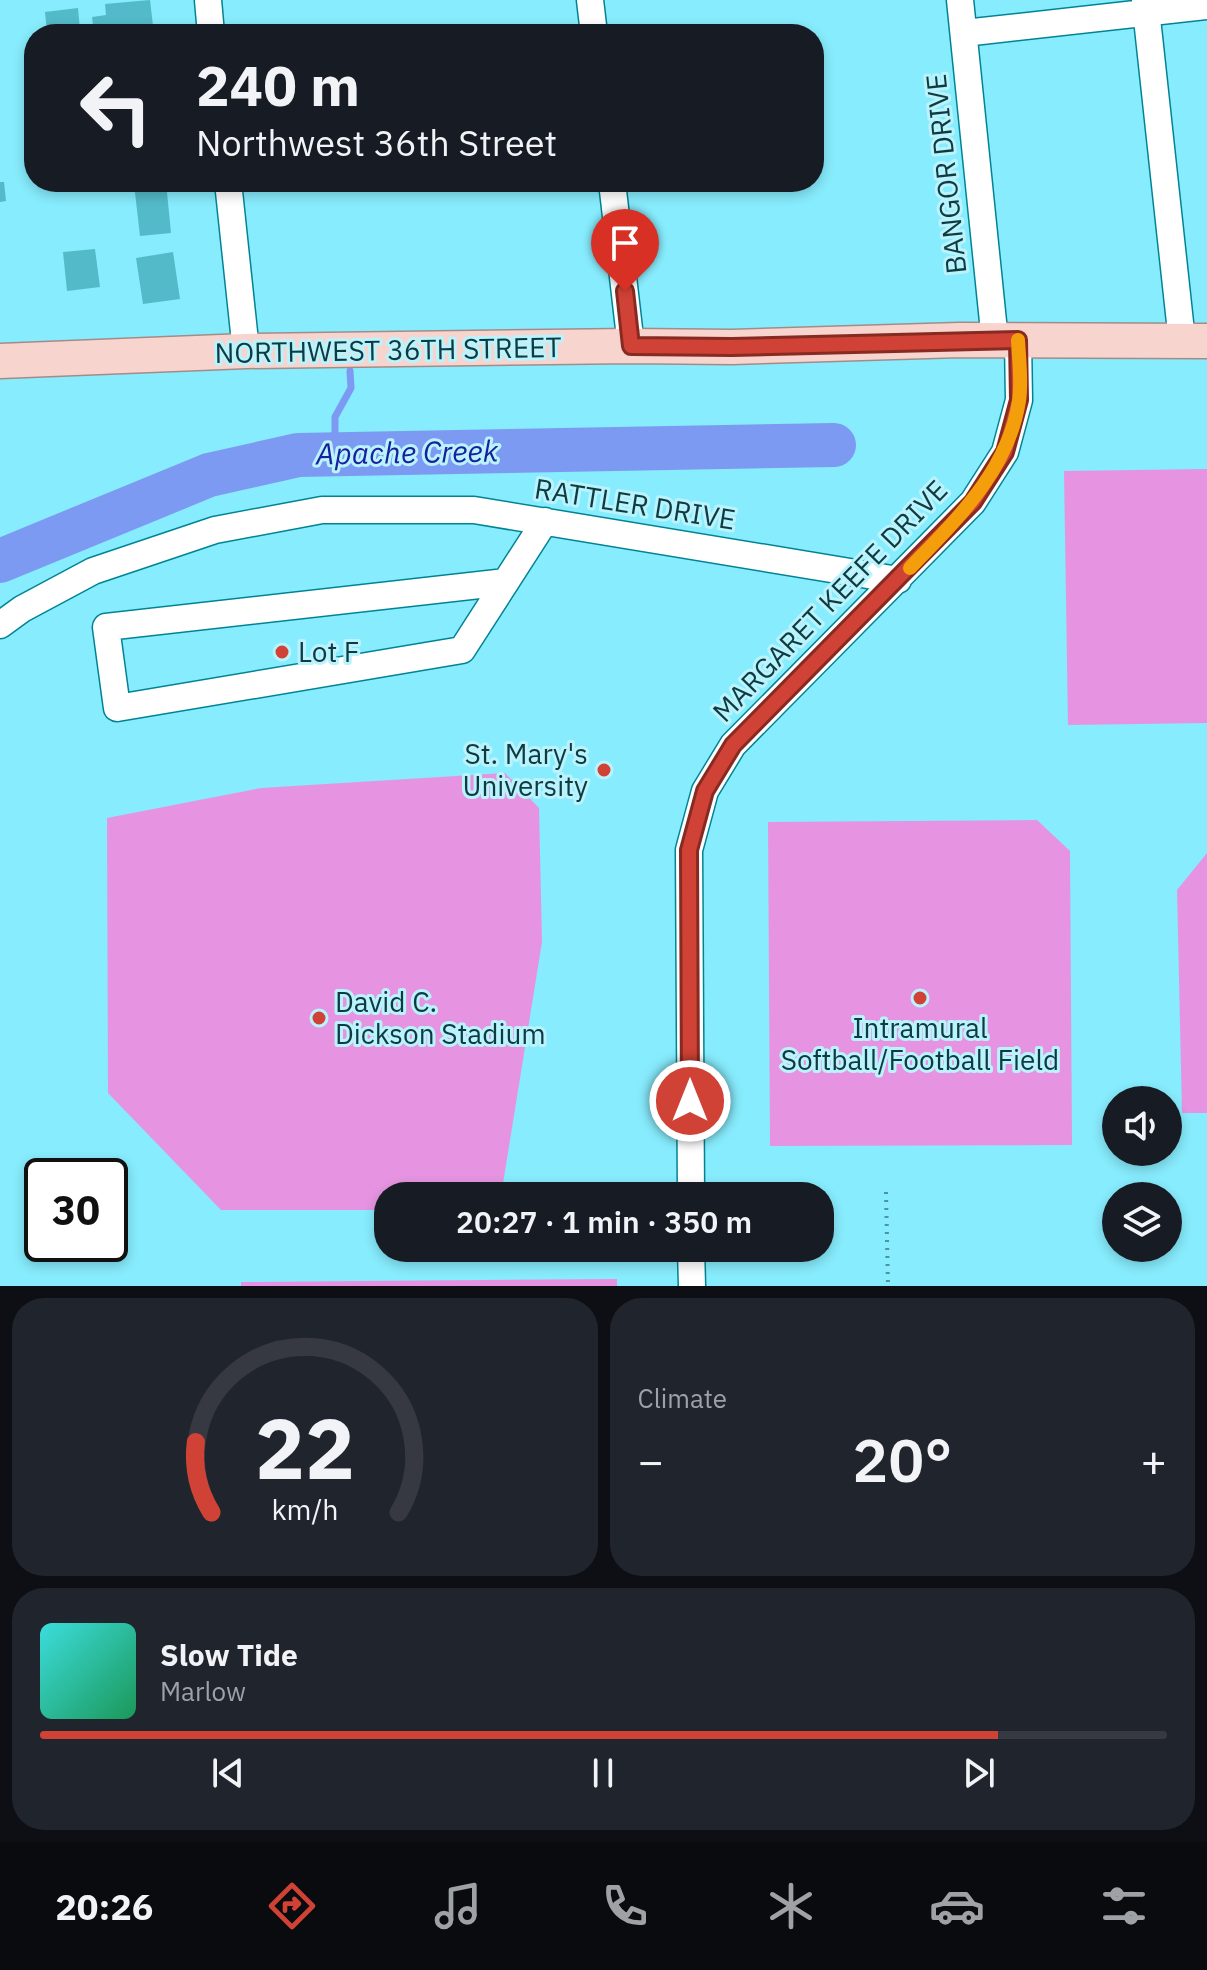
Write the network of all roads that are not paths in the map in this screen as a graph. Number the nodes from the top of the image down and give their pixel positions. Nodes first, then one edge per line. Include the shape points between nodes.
1 (208, 0) edge
2 (590, 0) edge
3 (960, 0) edge
4 (1146, 6) edge
5 (1207, 6) edge
6 (210, 24) edge
7 (593, 24) edge
8 (964, 33) junction
9 (229, 192) edge
10 (613, 192) edge
11 (1007, 340) junction
12 (1194, 341) edge
13 (631, 346) junction
14 (246, 351) junction
15 (0, 361) edge
16 (545, 521) junction
17 (898, 580) junction
18 (506, 582) junction
19 (0, 625) edge
20 (691, 1182) edge
21 (691, 1262) edge
22 (692, 1286) edge

1 - 6 street
2 - 7 street
3 - 8 street, BANGOR DRIVE
4 - 5 street
4 - 8 street
4 - 12 street
8 - 11 street, BANGOR DRIVE
9 - 14 street
10 - 13 street
11 - 12 main road, NORTHWEST 36TH STREET
11 - 13 main road, NORTHWEST 36TH STREET
11 - 17 street, MARGARET KEEFE DRIVE via 1019,400 1005,452 973,502
13 - 14 main road, NORTHWEST 36TH STREET
14 - 15 main road, NORTHWEST 36TH STREET
16 - 17 street, RATTLER DRIVE
16 - 18 street
16 - 19 street, RATTLER DRIVE via 474,510 322,510 215,530 93,571
17 - 20 street, MARGARET KEEFE DRIVE via 733,745 705,791 689,850
18 - 18 street via 462,650 117,708 106,627
21 - 22 street

